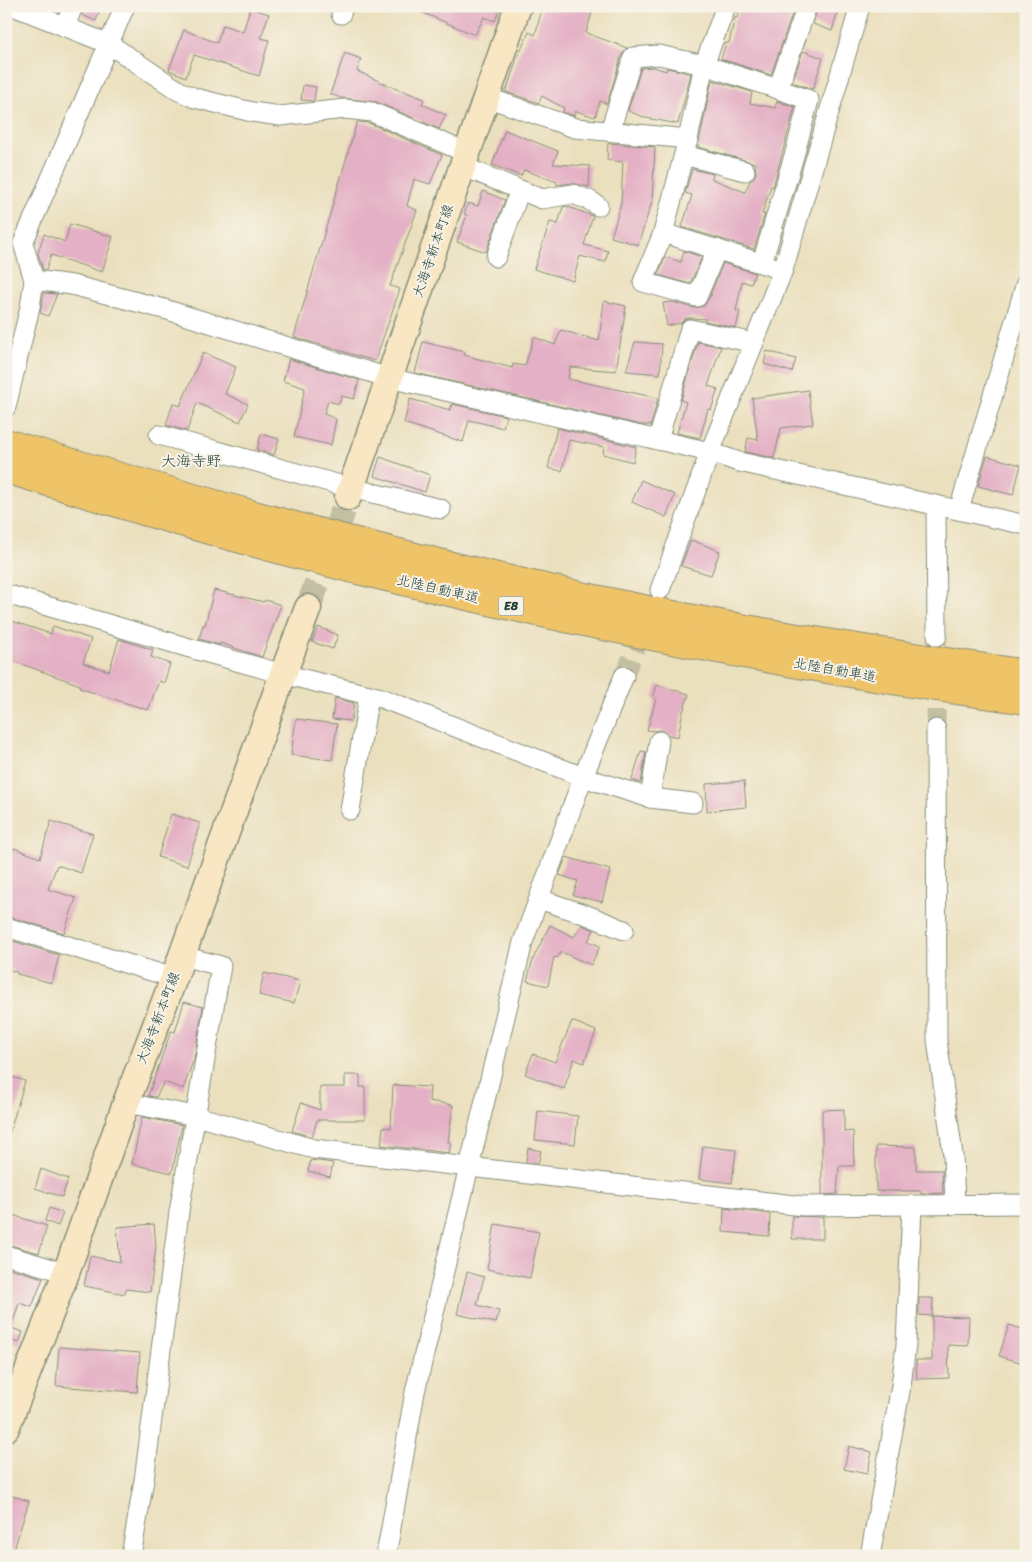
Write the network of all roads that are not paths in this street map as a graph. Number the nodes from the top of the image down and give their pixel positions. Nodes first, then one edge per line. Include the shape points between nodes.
1 (13, 6) edge
2 (73, 6) edge
3 (124, 6) edge
4 (726, 6) edge
5 (807, 6) edge
6 (860, 6) edge
7 (517, 7) edge
8 (65, 27) junction
9 (109, 44) junction
10 (704, 65) junction
11 (778, 89) junction
12 (486, 98) junction
13 (610, 131) junction
14 (686, 147) junction
15 (464, 160) junction
16 (745, 171) dead end
17 (520, 190) junction
18 (598, 206) dead end
19 (663, 233) junction
20 (717, 249) junction
21 (496, 257) dead end
22 (762, 264) junction
23 (783, 270) junction
24 (34, 280) junction
25 (1026, 283) edge
26 (754, 343) junction
27 (389, 378) junction
28 (8, 387) edge
29 (6, 407) edge
30 (159, 435) dead end
31 (658, 440) junction
32 (6, 443) edge
33 (710, 452) junction
34 (6, 469) edge
35 (349, 492) junction
36 (936, 505) junction
37 (441, 509) dead end
38 (959, 510) junction
39 (1026, 524) edge
40 (660, 590) dead end
41 (6, 594) edge
42 (308, 608) tunnel mouth
43 (937, 636) tunnel mouth
44 (283, 674) junction
45 (1026, 674) edge
46 (624, 676) tunnel mouth
47 (369, 695) junction
48 (1026, 700) edge
49 (936, 729) tunnel mouth
50 (660, 741) dead end
51 (583, 777) junction
52 (650, 798) junction
53 (693, 803) dead end
54 (350, 810) dead end
55 (539, 898) junction
56 (6, 927) edge
57 (624, 930) dead end
58 (178, 967) junction
59 (126, 1103) junction
60 (196, 1116) junction
61 (469, 1168) junction
62 (955, 1204) junction
63 (1026, 1204) edge
64 (912, 1206) junction
65 (6, 1255) edge
66 (66, 1273) junction
67 (6, 1428) edge
68 (131, 1556) edge
69 (386, 1556) edge
70 (870, 1556) edge

1 - 8 street
2 - 8 street
3 - 9 street
4 - 10 street
5 - 11 street
6 - 23 street
7 - 12 main road, 大海寺新本町線
8 - 9 street
9 - 15 street via 179,91 195,98 280,116 346,108 372,112
9 - 24 street via 23,243
10 - 11 street
10 - 13 street via 659,55 633,57
10 - 14 street
11 - 22 street via 809,100
12 - 13 street via 576,128
12 - 15 main road, 大海寺新本町線
13 - 14 street
14 - 16 street
14 - 19 street
15 - 17 street
15 - 27 main road, 大海寺新本町線
17 - 18 street via 542,199 573,194
17 - 21 street
19 - 20 street
19 - 20 street via 643,282 696,297
20 - 22 street
22 - 23 street
23 - 26 street
24 - 27 street via 72,285 164,309
24 - 28 street
25 - 38 street
26 - 31 street via 690,329
26 - 33 street
27 - 31 street
27 - 35 main road, 大海寺新本町線
28 - 29 street
30 - 35 street
31 - 33 street
32 - 45 highway, 北陸自動車道 / E8 via 133,482 526,584 788,636
33 - 36 street via 740,462
33 - 40 street
34 - 48 highway, 北陸自動車道 / E8 via 257,543 518,608 790,663
35 - 37 street
36 - 38 street
36 - 43 street
38 - 39 street
41 - 44 street
42 - 44 main road, 大海寺新本町線
44 - 47 street
44 - 58 main road, 大海寺新本町線
46 - 51 street
47 - 51 street
47 - 54 street
49 - 62 street via 937,1040 953,1155
50 - 52 street
51 - 52 street
51 - 55 street
52 - 53 street
55 - 57 street
55 - 61 street via 523,942
56 - 58 street
58 - 59 main road, 大海寺新本町線
58 - 60 street via 221,966
59 - 60 street
59 - 66 main road, 大海寺新本町線
60 - 61 street via 314,1149
60 - 68 street
61 - 64 street via 803,1206
61 - 69 street via 415,1392
62 - 63 street
62 - 64 street
64 - 70 street via 906,1345
65 - 66 street
66 - 67 main road, 大海寺新本町線

